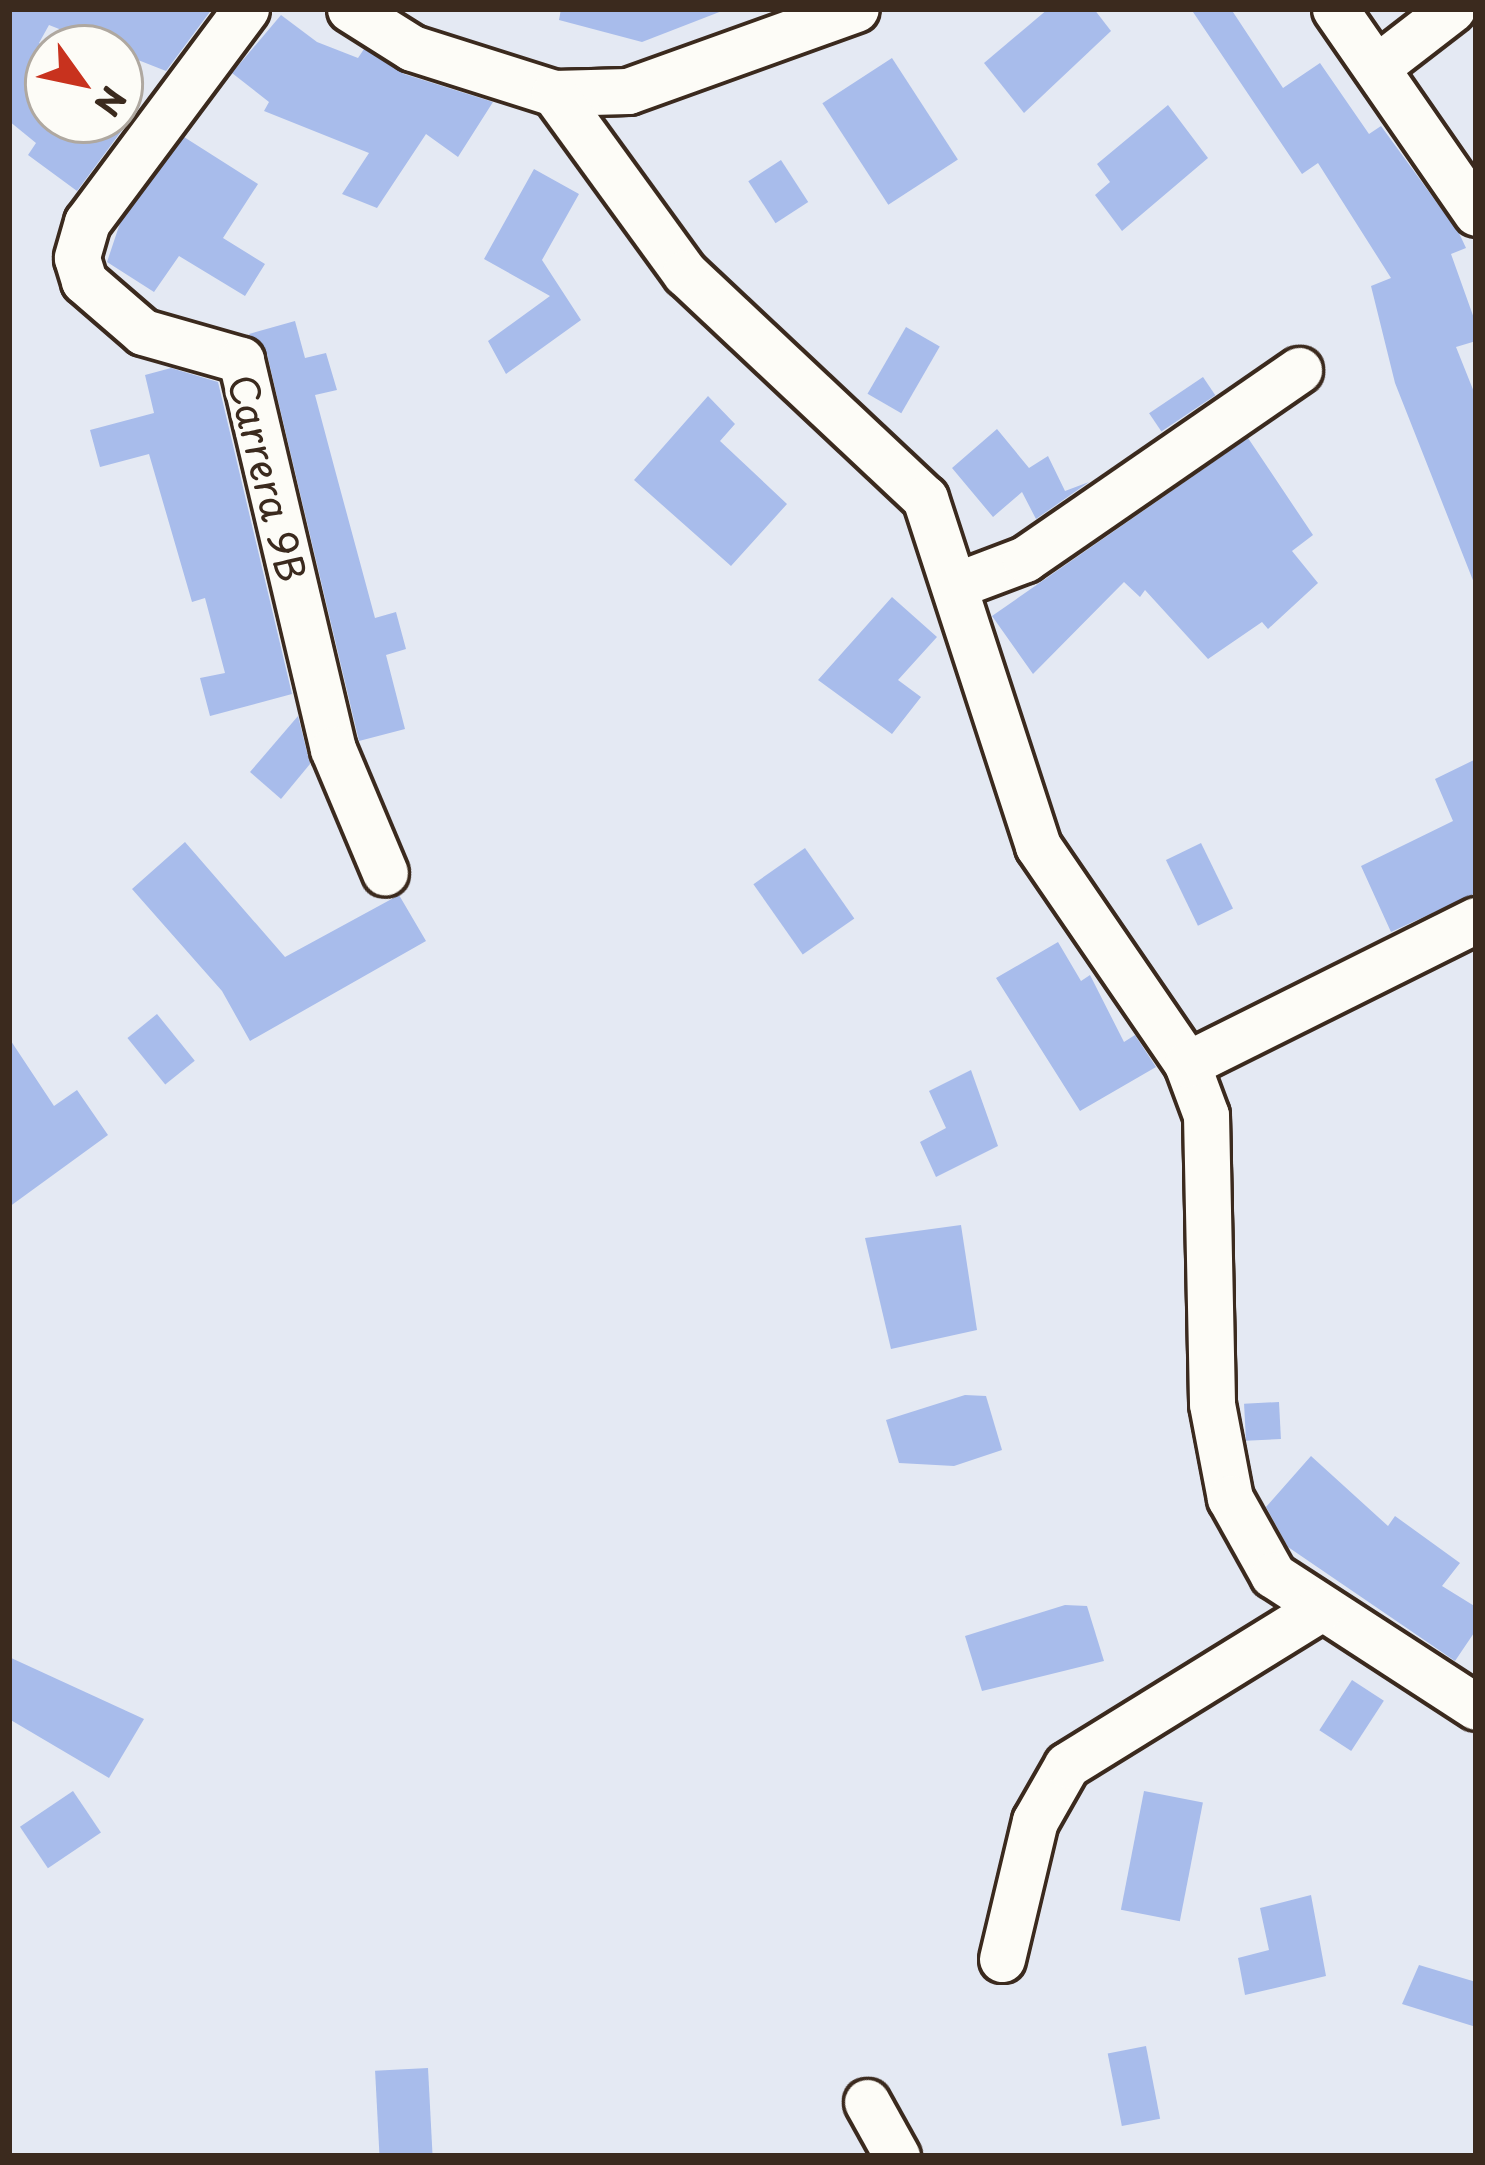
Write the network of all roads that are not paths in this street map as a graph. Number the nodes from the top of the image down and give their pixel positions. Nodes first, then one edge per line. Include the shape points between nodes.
1 (246, 9) edge
2 (350, 9) edge
3 (856, 9) edge
4 (1335, 9) edge
5 (1452, 9) edge
6 (778, 23) edge
7 (1378, 67) junction
8 (554, 93) junction
9 (1476, 213) edge
10 (1299, 370) dead end
11 (959, 584) junction
12 (385, 873) dead end
13 (1476, 920) edge
14 (1186, 1064) junction
15 (1320, 1609) junction
16 (1476, 1707) edge
17 (1002, 1959) dead end
18 (867, 2102) dead end
19 (897, 2156) edge

1 - 12 street, Carrera 9B via 87,222 77,258 84,281 142,332 241,360 333,748
2 - 8 street via 412,48
3 - 6 street
4 - 7 street
5 - 7 street
6 - 8 street via 628,92
7 - 9 street
8 - 11 street via 685,273 925,498
10 - 11 street via 1025,559
11 - 14 street via 1038,846
13 - 14 street
14 - 15 street via 1206,1115 1212,1404 1230,1498 1273,1575
15 - 16 street
15 - 17 street via 1067,1765 1035,1821
18 - 19 street

